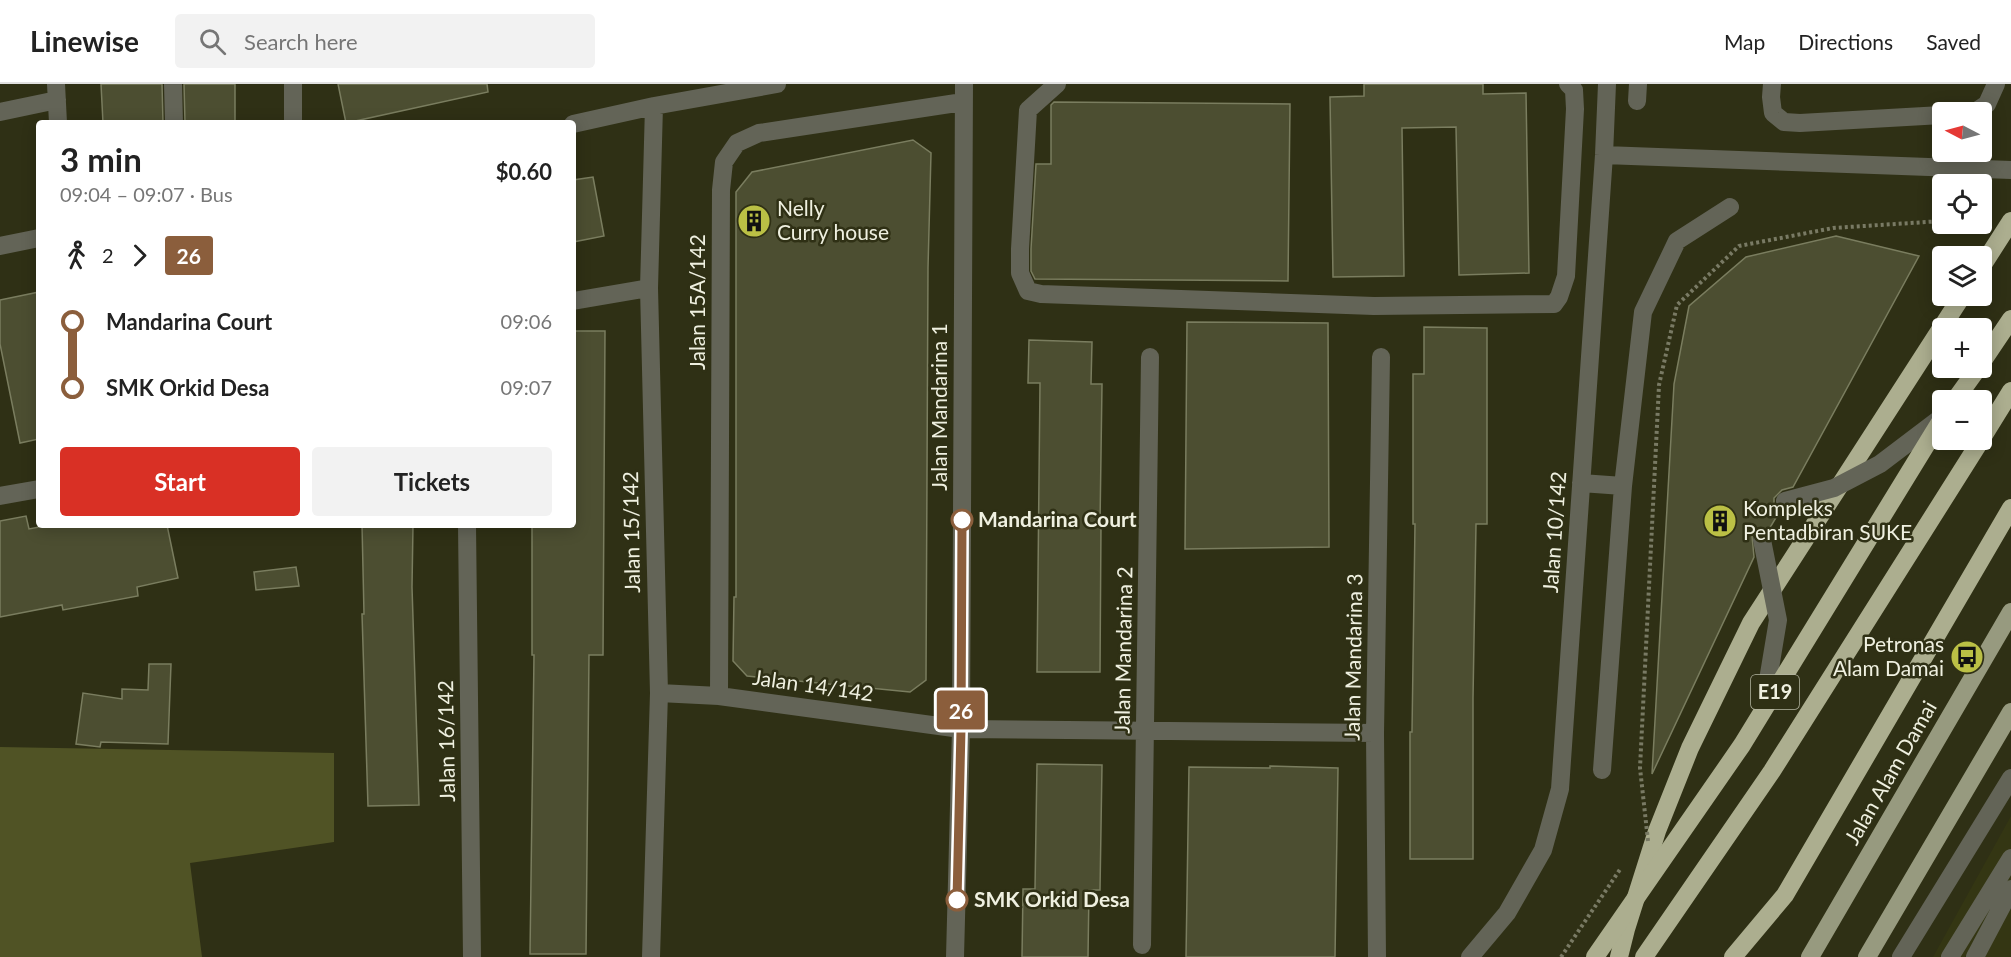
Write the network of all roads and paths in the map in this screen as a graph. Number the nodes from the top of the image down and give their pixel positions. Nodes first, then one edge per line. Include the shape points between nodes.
1 (173, 84) edge
2 (293, 84) edge
3 (777, 84) edge
4 (1057, 84) edge
5 (1568, 84) edge
6 (1607, 84) edge
7 (1996, 84) edge
8 (1771, 90) edge
9 (57, 92) edge
10 (963, 93) edge
11 (1985, 102) edge
12 (654, 106) junction
13 (0, 112) edge
14 (1932, 116) edge
15 (58, 120) edge
16 (174, 120) edge
17 (293, 120) edge
18 (576, 123) edge
19 (1604, 155) junction
20 (2011, 170) edge
21 (1730, 207) dead end
22 (2011, 221) edge
23 (1932, 222) edge
24 (36, 239) edge
25 (0, 246) edge
26 (1992, 250) edge
27 (649, 288) junction
28 (576, 300) edge
29 (1956, 306) edge
30 (2011, 319) edge
31 (1992, 347) edge
32 (1150, 357) dead end
33 (1381, 357) dead end
34 (2011, 392) edge
35 (1992, 422) edge
36 (1932, 425) edge
37 (1932, 434) edge
38 (1974, 450) edge
39 (1581, 483) junction
40 (1623, 486) junction
41 (36, 490) edge
42 (0, 496) edge
43 (1785, 501) dead end
44 (2011, 508) edge
45 (467, 528) edge
46 (1762, 540) dead end
47 (2011, 612) edge
48 (659, 693) junction
49 (718, 696) junction
50 (1763, 712) junction
51 (2011, 712) edge
52 (961, 729) junction
53 (1145, 732) junction
54 (1376, 733) junction
55 (1602, 770) dead end
56 (2011, 778) edge
57 (2011, 858) edge
58 (1624, 864) dead end
59 (1652, 874) junction
60 (2011, 889) edge
61 (1142, 945) dead end
62 (472, 957) edge
63 (651, 957) edge
64 (955, 957) edge
65 (1377, 957) edge
66 (1470, 957) edge
67 (1562, 957) edge
68 (1595, 957) edge
69 (1619, 957) edge
70 (1644, 957) edge
71 (1733, 957) edge
72 (1810, 957) edge
73 (1867, 957) edge
74 (1901, 957) edge
75 (1950, 957) edge
76 (1975, 957) edge

1 - 16 street
2 - 17 street
3 - 12 street
4 - 5 street via 1028,110 1020,273 1028,291 1374,306 1554,304 1566,276 1575,110 1574,90
6 - 19 street, Jalan 10/142
7 - 11 street
8 - 14 street via 1773,113 1784,122
9 - 13 street
9 - 15 street
10 - 49 street, Jalan 15A/142 via 759,133 737,144 724,162
10 - 52 street, Jalan Mandarina 1
12 - 18 street
12 - 27 street, Jalan 15/142
19 - 20 street
19 - 39 street, Jalan 10/142
21 - 40 street via 1677,241 1643,312
22 - 26 highway
23 - 59 path, bridge via 1833,228 1739,246 1677,305 1659,385 1640,768
24 - 25 street
27 - 28 street
27 - 48 street, Jalan 15/142
29 - 69 highway, bridge via 1751,623 1690,748 1661,821
30 - 31 highway
32 - 53 street, Jalan Mandarina 2
33 - 54 street, Jalan Mandarina 3
34 - 35 highway, E19
36 - 43 street, bridge via 1880,464 1834,488
37 - 50 highway, E19, bridge
38 - 70 highway, E19 via 1772,771
39 - 40 street
39 - 66 street, Jalan 10/142 via 1560,789 1544,850 1508,913
40 - 55 street
41 - 42 street
44 - 71 highway via 1785,895
45 - 62 street, Jalan 16/142
46 - 50 street, bridge via 1778,620
47 - 72 main road, Jalan Alam Damai
48 - 49 street, Jalan 14/142
48 - 63 street, Jalan 15/142
49 - 52 street, Jalan 14/142
50 - 59 highway, E19, bridge
51 - 73 main road
52 - 53 street
52 - 64 street, Jalan Mandarina 1
53 - 54 street
53 - 61 street, Jalan Mandarina 2
54 - 65 street, Jalan Mandarina 3
56 - 74 street
57 - 75 street
58 - 67 path
59 - 68 highway, E19, bridge
60 - 76 street

